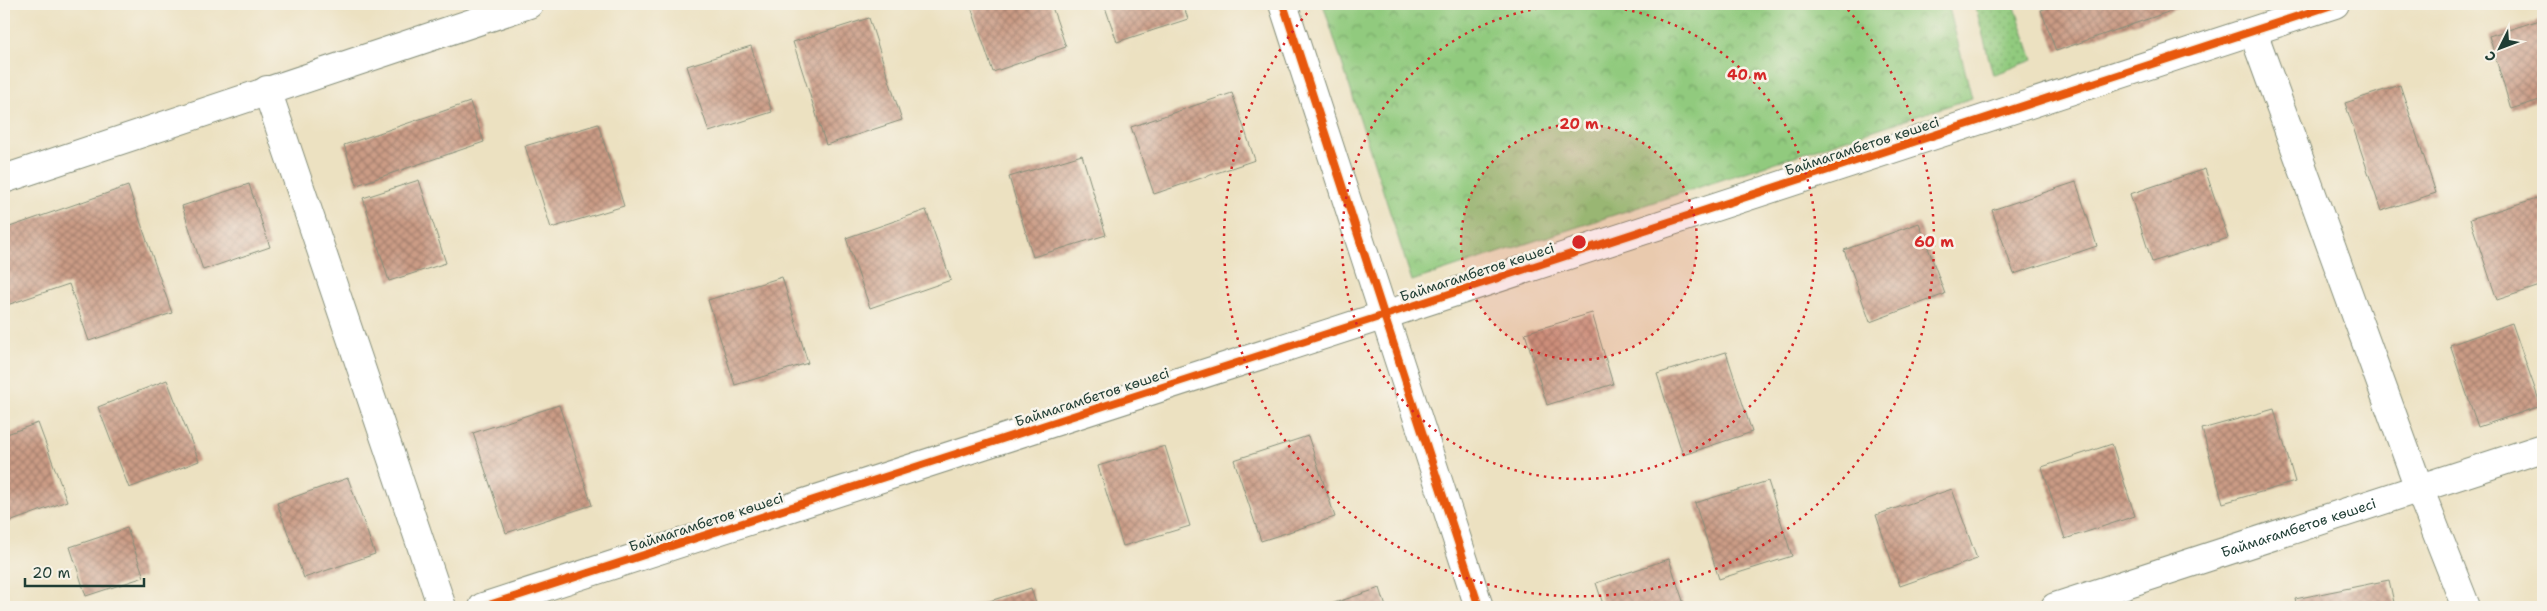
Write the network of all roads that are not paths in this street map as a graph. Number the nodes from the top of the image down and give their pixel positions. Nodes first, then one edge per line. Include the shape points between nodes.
1 (529, 4) edge
2 (1283, 4) edge
3 (2335, 4) edge
4 (2253, 32) junction
5 (267, 90) junction
6 (4, 179) edge
7 (1385, 315) junction
8 (2543, 448) edge
9 (2419, 488) junction
10 (442, 607) edge
11 (483, 607) edge
12 (1479, 607) edge
13 (2055, 607) edge
14 (2466, 607) edge

1 - 5 street
2 - 7 street
3 - 4 street, Баймагамбетов көшесі
4 - 7 street, Баймагамбетов көшесі
4 - 9 street
5 - 6 street
5 - 10 street
7 - 11 street, Баймагамбетов көшесі
7 - 12 street
8 - 9 street, Баймағамбетов көшесі
9 - 13 street, Баймағамбетов көшесі
9 - 14 street

